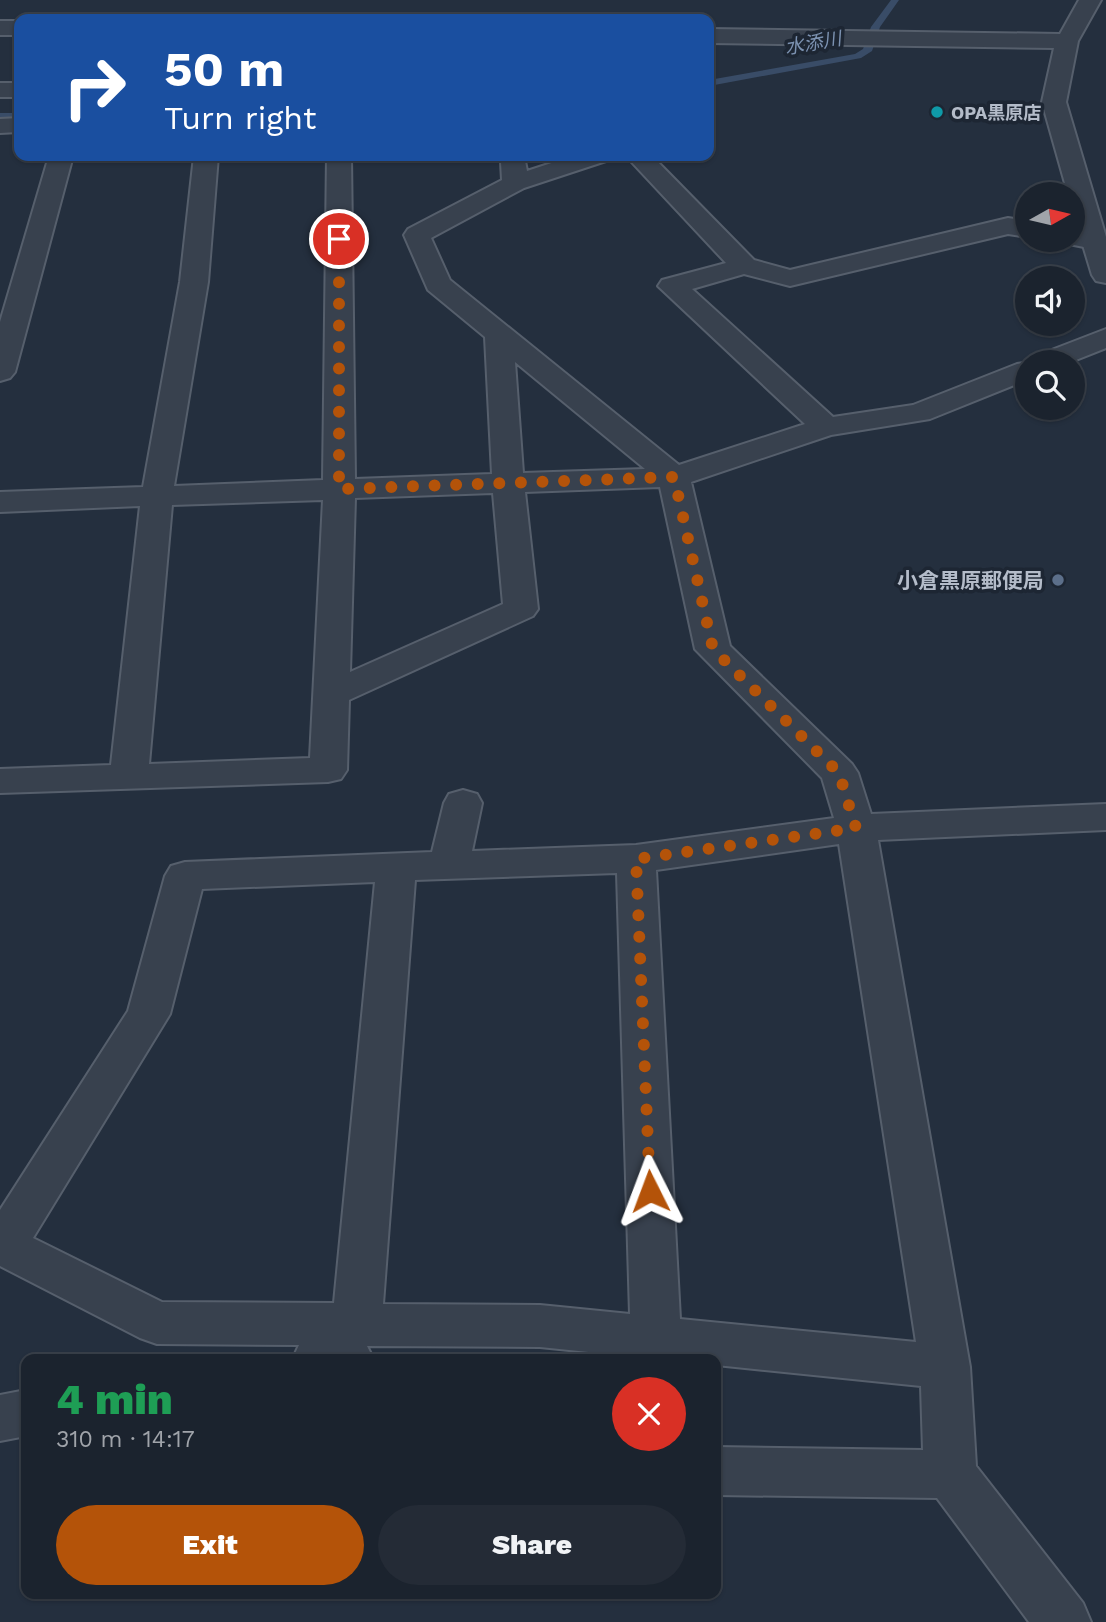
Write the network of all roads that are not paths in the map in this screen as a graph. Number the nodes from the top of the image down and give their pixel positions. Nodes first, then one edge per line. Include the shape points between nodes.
1 (1090, 0) edge
2 (714, 36) edge
3 (1067, 41) junction
4 (60, 161) edge
5 (206, 161) edge
6 (339, 161) edge
7 (564, 161) edge
8 (643, 161) edge
9 (512, 169) edge
10 (1071, 182) edge
11 (1015, 227) edge
12 (1085, 242) edge
13 (744, 266) junction
14 (1106, 275) edge
15 (499, 333) junction
16 (1106, 338) edge
17 (1076, 350) edge
18 (0, 372) edge
19 (1015, 375) edge
20 (826, 427) junction
21 (674, 477) junction
22 (508, 483) junction
23 (339, 489) junction
24 (157, 495) junction
25 (0, 502) edge
26 (331, 694) junction
27 (129, 777) junction
28 (0, 781) edge
29 (463, 803) dead end
30 (1106, 817) edge
31 (856, 828) junction
32 (636, 859) junction
33 (449, 865) junction
34 (396, 867) junction
35 (656, 1338) junction
36 (353, 1342) edge
37 (339, 1354) edge
38 (944, 1367) junction
39 (21, 1414) edge
40 (0, 1418) edge
41 (721, 1471) edge
42 (950, 1474) junction
43 (1063, 1622) edge

1 - 3 street
2 - 3 street
3 - 10 street via 1054,103
4 - 18 street
5 - 24 street via 194,282
6 - 23 street
7 - 9 street
8 - 13 street
9 - 15 street via 417,235 438,284
11 - 13 street via 790,278
12 - 14 street
13 - 20 street via 672,286
15 - 21 street
15 - 22 street
16 - 17 street
19 - 20 street via 919,413
20 - 21 street
21 - 22 street
21 - 31 street via 713,649 839,773
22 - 23 street
22 - 26 street via 521,608
23 - 24 street
23 - 26 street
24 - 25 street
24 - 27 street
26 - 27 street via 328,770
27 - 28 street
29 - 33 street
30 - 31 street
31 - 32 street
31 - 38 street
32 - 33 street
32 - 35 street
33 - 34 street
34 - 36 street
34 - 36 street via 185,876 149,1014 3,1245 157,1323
35 - 36 street via 540,1326
35 - 38 street
36 - 37 street
38 - 42 street
39 - 40 street
41 - 42 street
42 - 43 street

